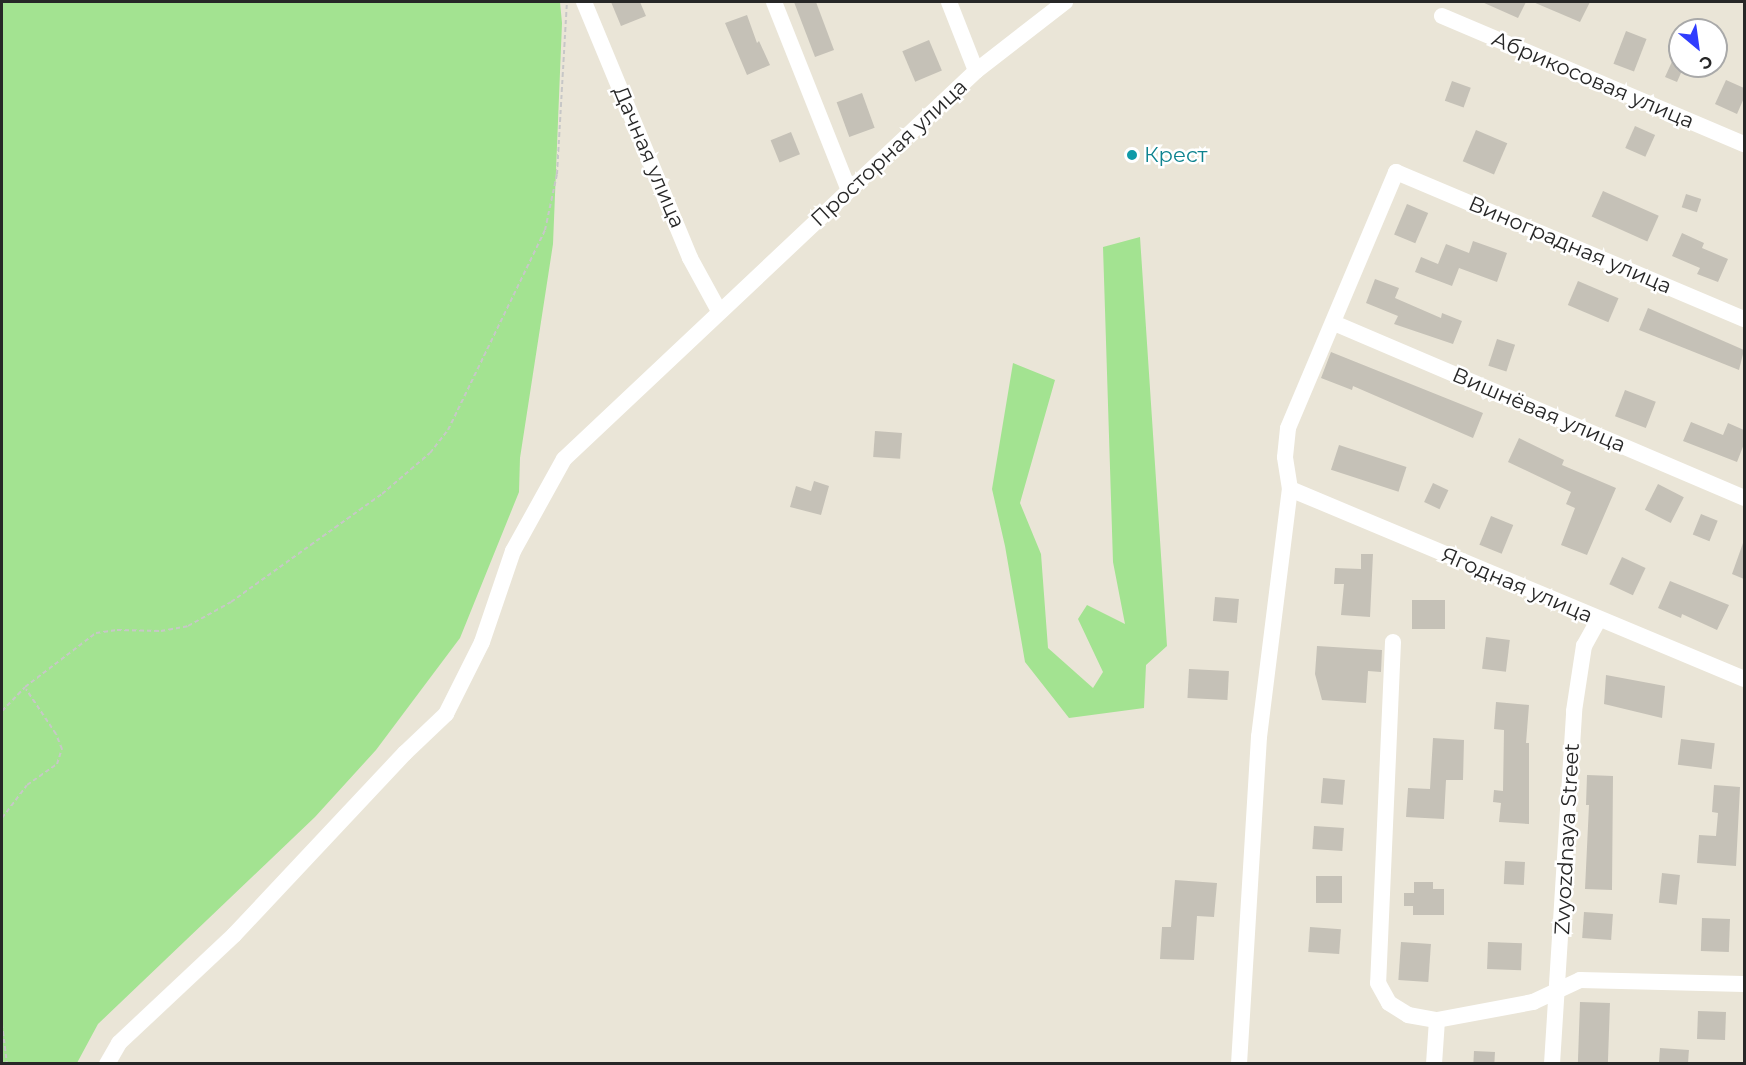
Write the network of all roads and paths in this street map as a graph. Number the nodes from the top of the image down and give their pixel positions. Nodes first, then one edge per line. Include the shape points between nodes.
1 (567, 2) edge
2 (584, 2) edge
3 (774, 2) edge
4 (949, 2) edge
5 (1065, 2) edge
6 (1442, 16) dead end
7 (976, 71) junction
8 (1744, 144) edge
9 (849, 190) junction
10 (719, 311) junction
11 (1744, 319) edge
12 (1334, 323) junction
13 (1290, 489) junction
14 (1744, 498) edge
15 (1599, 619) junction
16 (1393, 642) dead end
17 (1744, 679) edge
18 (25, 687) junction
19 (2, 711) edge
20 (2, 818) edge
21 (1744, 984) edge
22 (1558, 989) junction
23 (1437, 1020) junction
24 (2, 1024) edge
25 (7, 1064) edge
26 (107, 1064) edge
27 (1239, 1064) edge
28 (1434, 1064) edge
29 (1552, 1064) edge

1 - 18 path via 557,174 545,230 447,430 430,453 382,494 231,602 188,626 96,633
2 - 10 street, Дачная улица via 690,258
3 - 9 street
4 - 7 street
5 - 7 street, Просторная улица
6 - 8 street, Абрикосовая улица
7 - 9 street, Просторная улица
9 - 10 street, Просторная улица
10 - 26 street, Просторная улица via 564,459 513,551 482,642 446,714 234,935 120,1043
11 - 12 street, Виноградная улица via 1396,172
12 - 13 street via 1288,428 1285,457
12 - 14 street, Вишнёвая улица
13 - 15 street, Ягодная улица
13 - 27 street via 1259,737
15 - 17 street, Ягодная улица
15 - 22 street, Zvyozdnaya Street via 1584,646 1574,711
16 - 23 street via 1378,982 1389,1003 1408,1015
18 - 19 path
18 - 20 path via 62,749 57,764 27,785
21 - 22 street via 1580,980
22 - 23 street via 1533,1002
22 - 29 street, Zvyozdnaya Street
23 - 28 street
24 - 25 path

